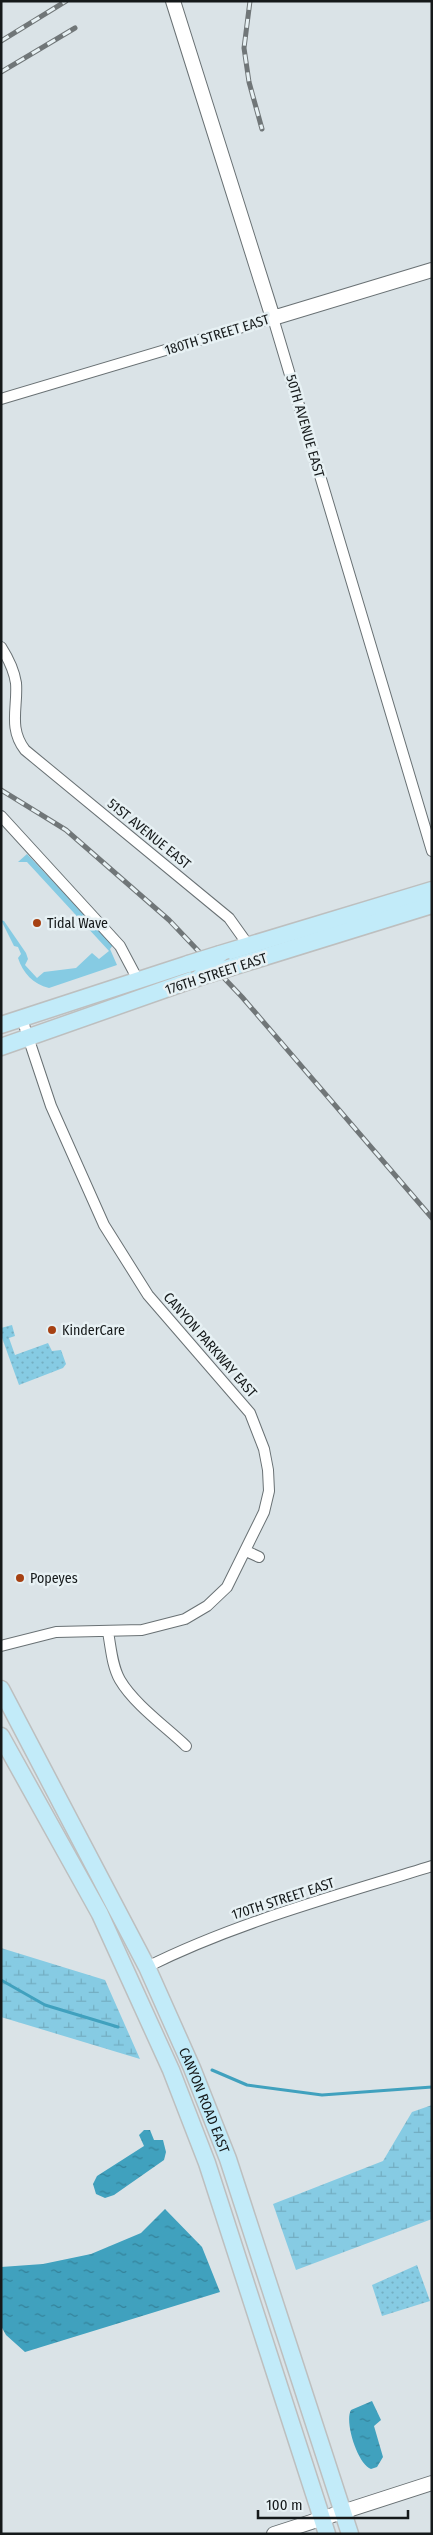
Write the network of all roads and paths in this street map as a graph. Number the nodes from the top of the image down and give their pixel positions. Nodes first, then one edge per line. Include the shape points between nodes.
1 (173, 1) edge
2 (432, 270) edge
3 (273, 318) junction
4 (1, 400) edge
5 (1, 647) edge
6 (1, 816) edge
7 (432, 852) edge
8 (432, 890) edge
9 (432, 905) edge
10 (249, 946) junction
11 (138, 980) junction
12 (22, 1019) junction
13 (1, 1025) edge
14 (28, 1038) junction
15 (1, 1047) edge
16 (246, 1551) junction
17 (259, 1557) dead end
18 (108, 1632) junction
19 (1, 1646) edge
20 (1, 1689) edge
21 (1, 1736) edge
22 (186, 1746) dead end
23 (432, 1866) edge
24 (100, 1914) junction
25 (147, 1967) junction
26 (432, 2483) edge
27 (343, 2512) junction
28 (325, 2526) edge
29 (274, 2534) edge
30 (350, 2534) edge

1 - 3 street, 50TH AVENUE EAST
2 - 3 street, 180TH STREET EAST
3 - 4 street, 180TH STREET EAST
3 - 7 street, 50TH AVENUE EAST
5 - 10 street, 51ST AVENUE EAST via 14,672 13,725 25,750 229,918
6 - 11 street via 120,946
8 - 10 main road, 176TH STREET EAST
9 - 14 main road, 176TH STREET EAST, bridge via 200,977
10 - 11 main road, 176TH STREET EAST, bridge
11 - 12 main road, 176TH STREET EAST
12 - 13 main road, 176TH STREET EAST
12 - 14 street, CANYON PARKWAY EAST
14 - 15 main road, 176TH STREET EAST
14 - 16 street, CANYON PARKWAY EAST via 51,1106 104,1225 148,1294 250,1412 259,1432 268,1470 268,1491 264,1512
16 - 17 street
16 - 18 street, CANYON PARKWAY EAST via 226,1587 207,1606 185,1619 142,1630
18 - 19 street, CANYON PARKWAY EAST via 56,1632
18 - 22 street via 120,1680
20 - 25 main road, CANYON ROAD EAST
21 - 24 main road, CANYON ROAD EAST
23 - 25 street, 170TH STREET EAST via 240,1927 191,1945
24 - 25 main road via 134,1964
24 - 28 main road, CANYON ROAD EAST via 171,2070 207,2163
25 - 27 main road, CANYON ROAD EAST via 228,2158
26 - 27 street
27 - 28 street
27 - 30 main road, CANYON ROAD EAST
28 - 29 street

